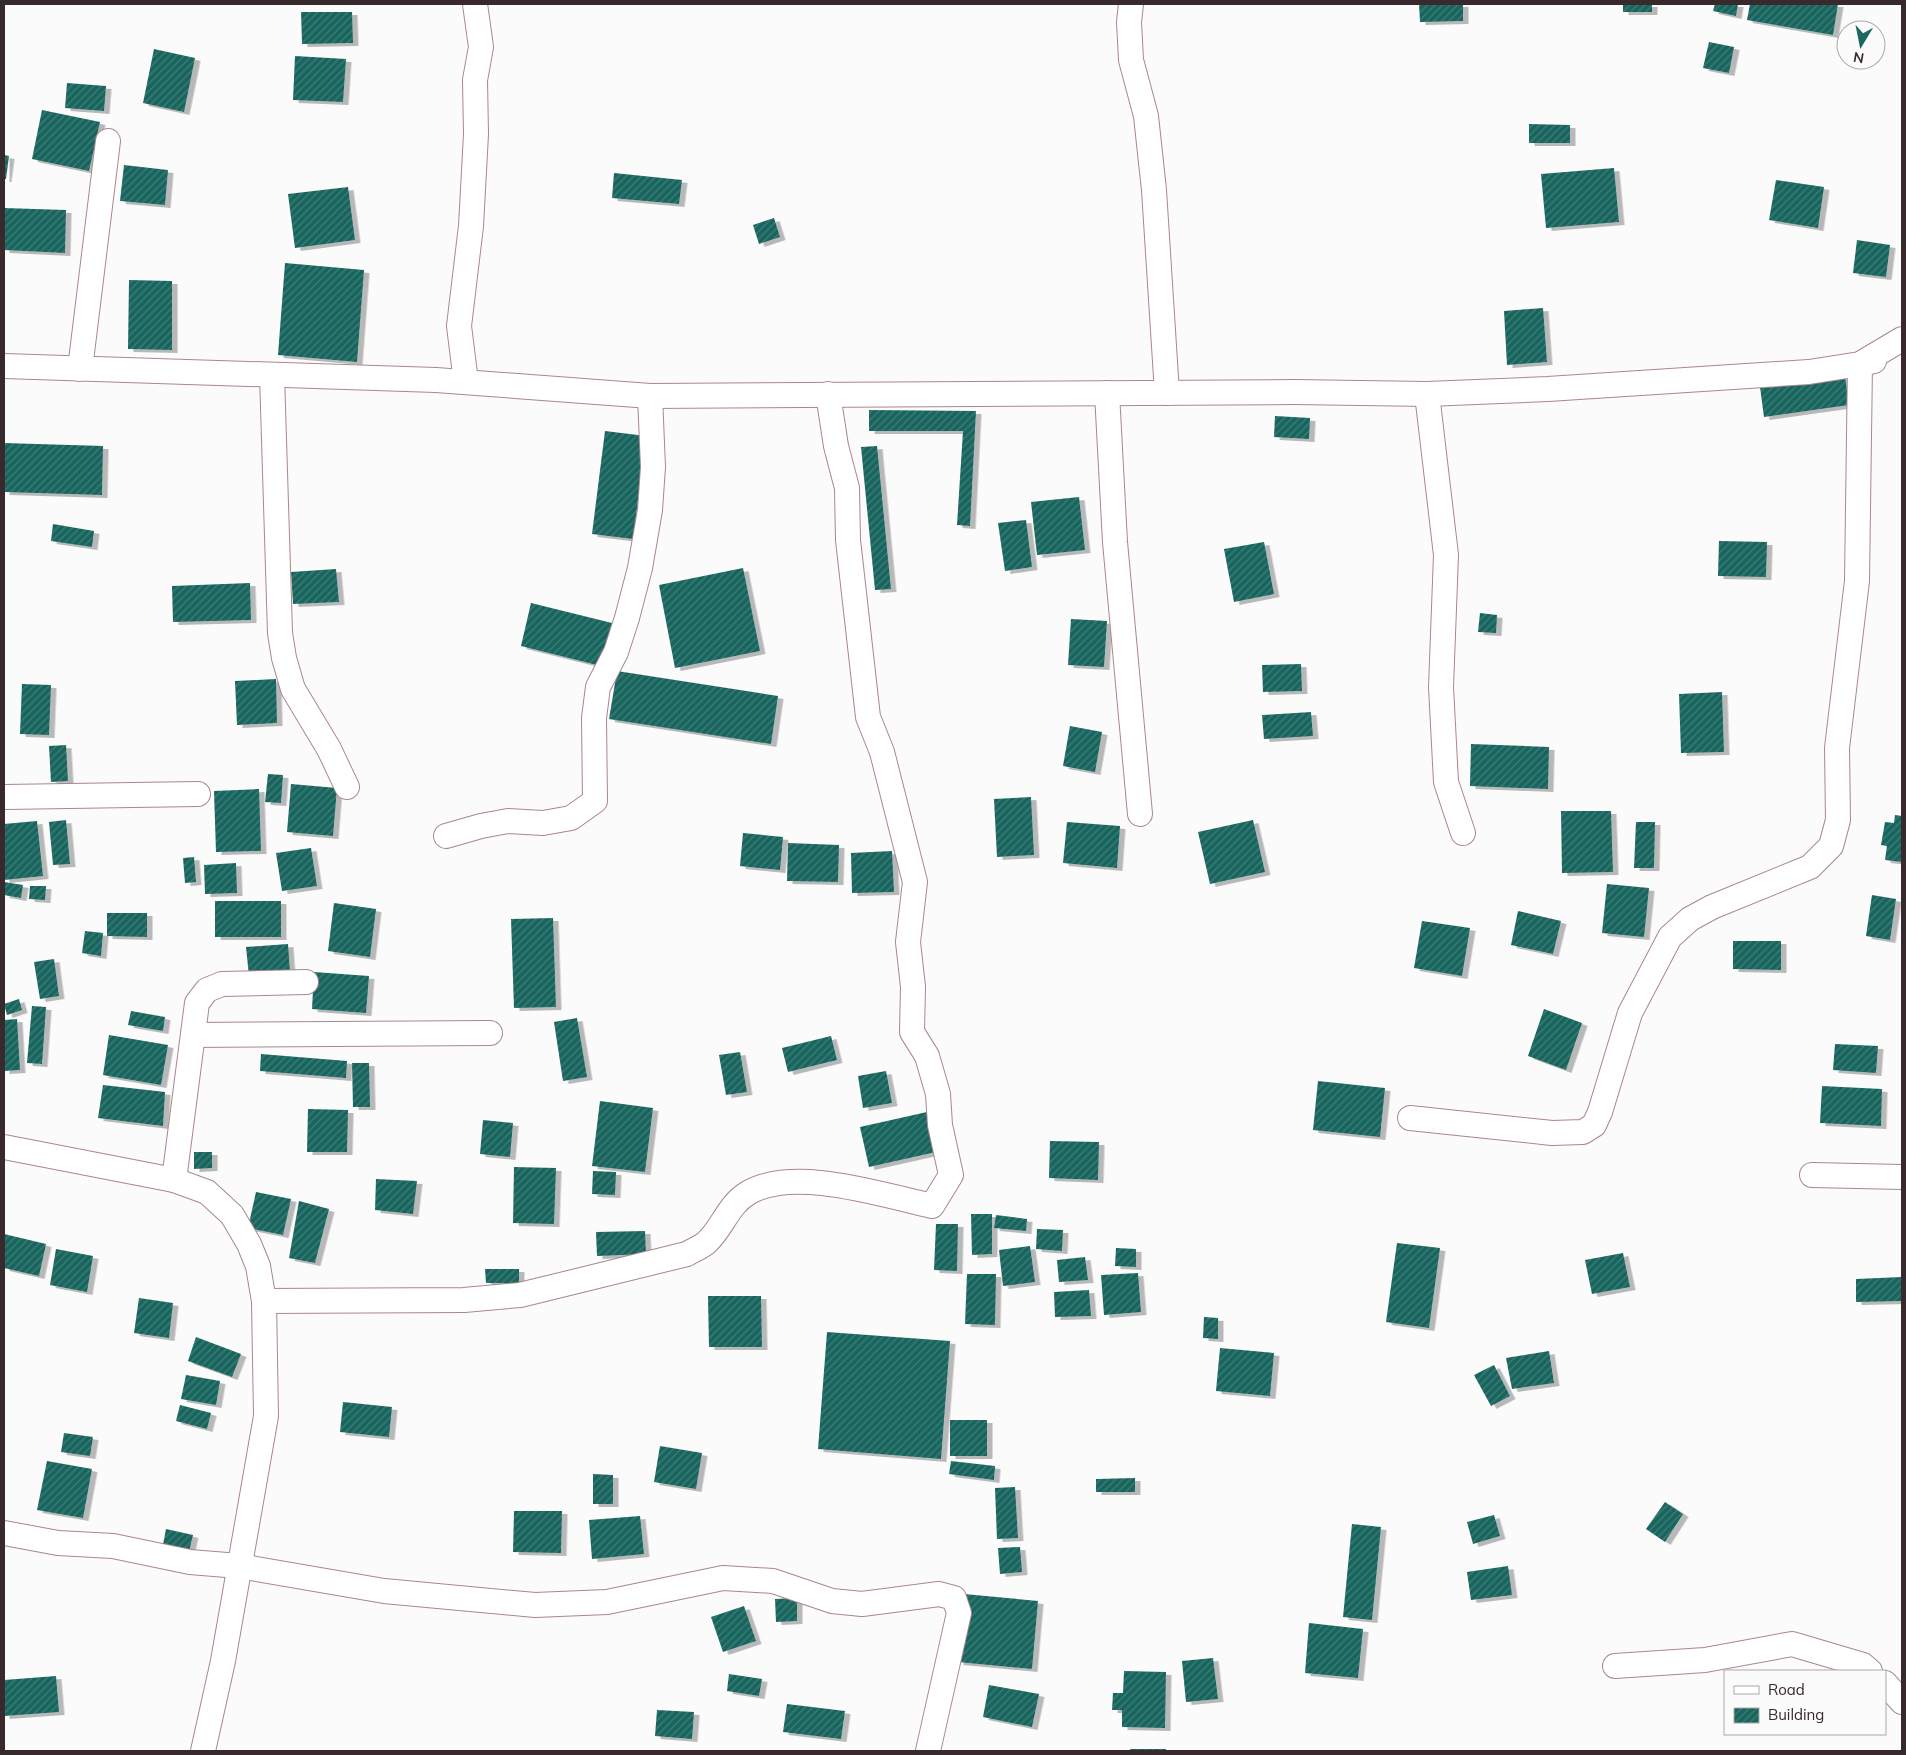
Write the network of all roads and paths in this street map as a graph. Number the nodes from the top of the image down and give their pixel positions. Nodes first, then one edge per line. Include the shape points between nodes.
1 (475, 4) edge
2 (1131, 4) edge
3 (108, 141) dead end
4 (1902, 339) edge
5 (1902, 355) edge
6 (1860, 364) junction
7 (4, 366) edge
8 (80, 369) junction
9 (272, 375) junction
10 (466, 382) junction
11 (1107, 393) junction
12 (1166, 393) junction
13 (828, 394) junction
14 (1426, 394) junction
15 (650, 396) junction
16 (347, 787) dead end
17 (198, 794) dead end
18 (4, 797) edge
19 (1140, 814) dead end
20 (1463, 833) dead end
21 (446, 836) dead end
22 (306, 982) dead end
23 (490, 1033) dead end
24 (193, 1034) junction
25 (1410, 1118) dead end
26 (4, 1147) edge
27 (1812, 1175) dead end
28 (1902, 1177) edge
29 (174, 1180) junction
30 (264, 1301) junction
31 (4, 1533) edge
32 (239, 1566) junction
33 (1615, 1666) dead end
34 (1869, 1670) edge
35 (1886, 1684) edge
36 (1902, 1702) edge
37 (203, 1751) edge
38 (928, 1751) edge

1 - 10 street via 481,47 475,80 471,226 459,326
2 - 12 street via 1128,22 1131,60 1146,116 1154,190
3 - 8 street
4 - 6 street
5 - 6 street
6 - 14 street via 1808,372
6 - 25 street via 1857,581 1837,748 1838,820 1831,846 1810,867 1712,907 1690,919 1670,937 1630,1013 1600,1112 1594,1124 1583,1132 1552,1134
7 - 8 street
8 - 9 street
9 - 10 street
9 - 16 street via 280,633 284,658 293,690
10 - 15 street
11 - 12 street
11 - 13 street
11 - 19 street via 1115,542
12 - 14 street
13 - 15 street
13 - 30 street via 847,488 848,540 868,717 882,752 915,882 908,942 913,987 912,1032 927,1056 938,1094 940,1126 951,1174 932,1206 817,1182 776,1182 748,1193 729,1209 707,1243 687,1254 520,1295 464,1300
14 - 20 street via 1446,555 1441,687 1446,782
15 - 21 street via 654,466 650,510 627,618 616,652 598,687 594,718 595,801 571,818 543,824 508,821
17 - 18 street
22 - 24 street via 222,984 207,990 197,1003
23 - 24 street
24 - 29 street
26 - 29 street
27 - 28 street
29 - 30 street via 207,1192 232,1215 258,1266
30 - 32 street via 266,1416
31 - 32 street via 58,1543 113,1546 190,1562
32 - 37 street
32 - 38 street via 384,1591 535,1605 607,1602 723,1578 773,1580 832,1600 862,1604 939,1594 954,1598 959,1613
33 - 34 street via 1705,1660 1792,1644 1862,1665
35 - 36 street

